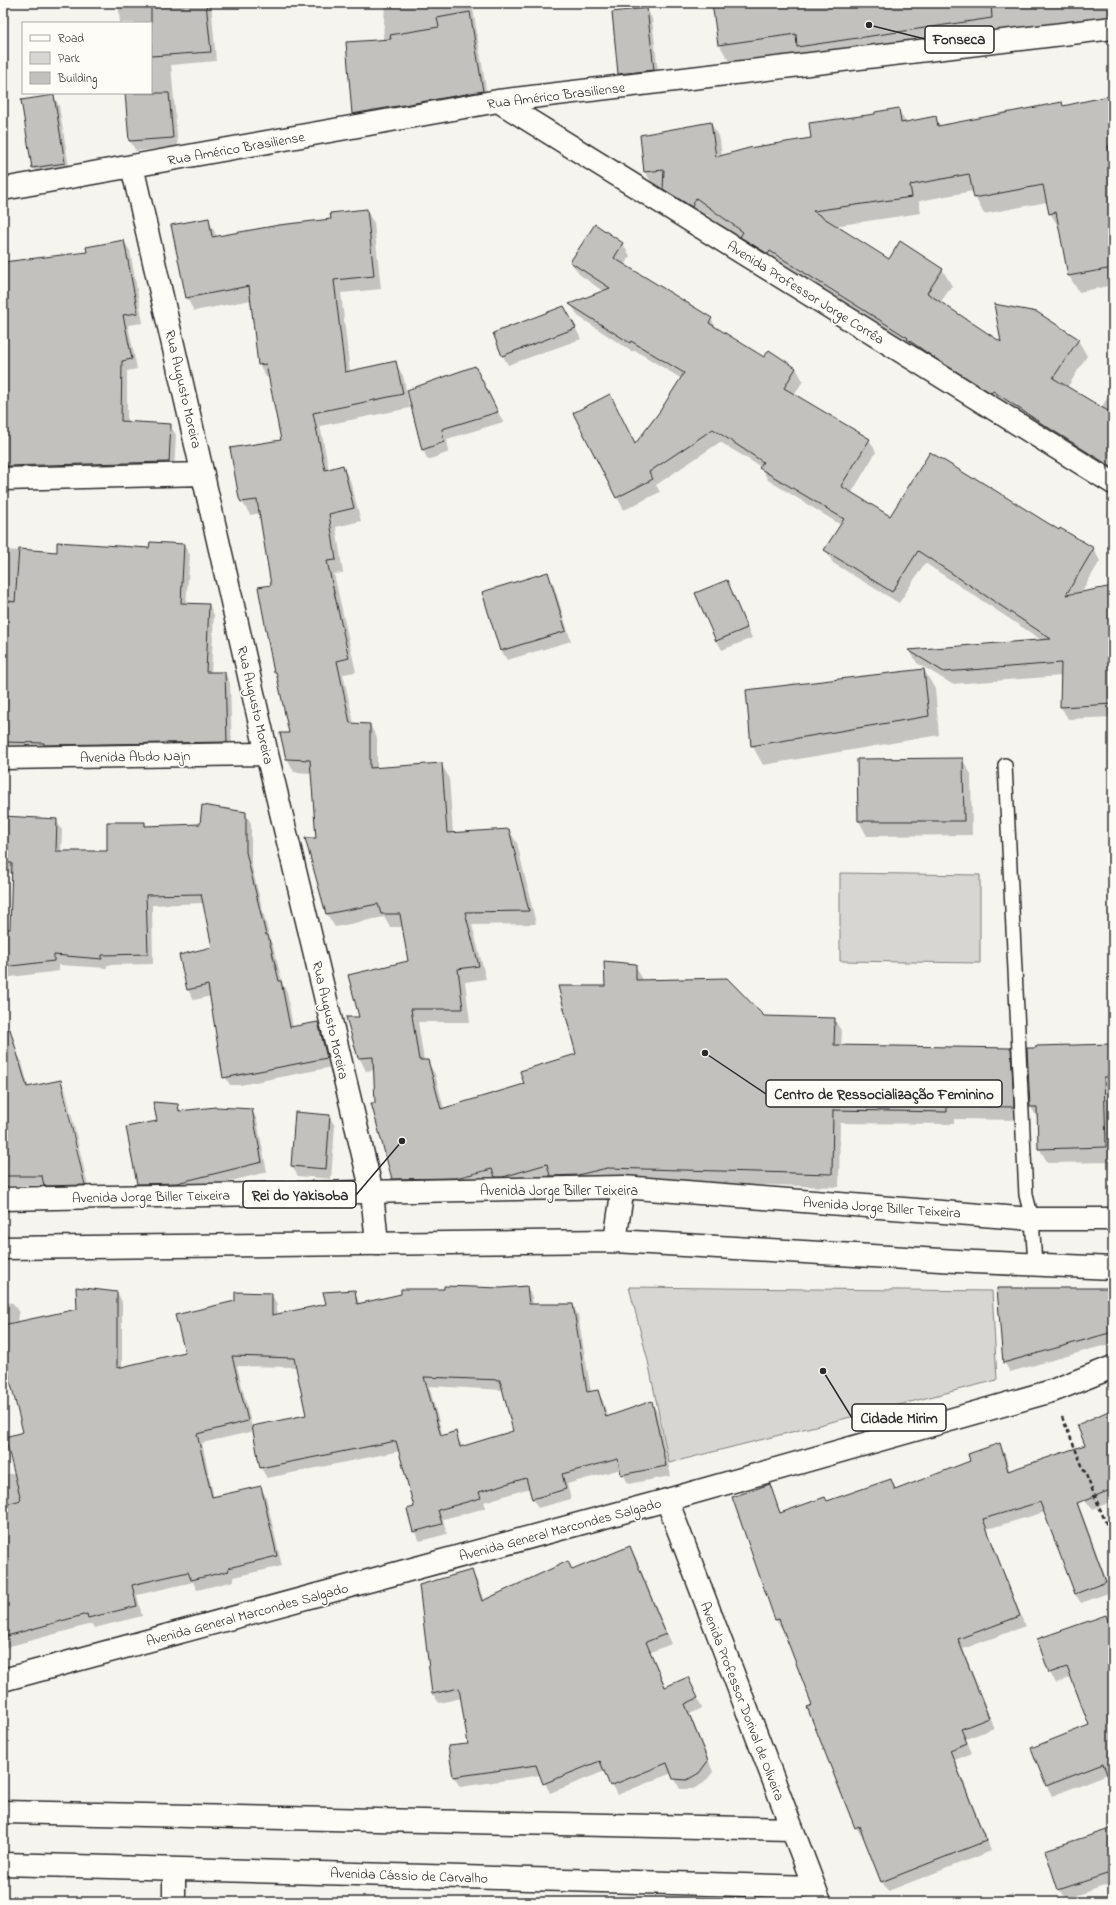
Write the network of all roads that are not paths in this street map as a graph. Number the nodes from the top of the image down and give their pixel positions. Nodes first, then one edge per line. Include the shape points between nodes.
1 (1113, 28) edge
2 (498, 101) junction
3 (132, 166) junction
4 (3, 188) edge
5 (204, 474) junction
6 (3, 479) edge
7 (1113, 483) edge
8 (267, 754) junction
9 (3, 758) edge
10 (1005, 765) dead end
11 (623, 1187) junction
12 (372, 1192) junction
13 (3, 1199) edge
14 (1032, 1219) junction
15 (1113, 1219) edge
16 (615, 1241) junction
17 (377, 1244) junction
18 (3, 1248) edge
19 (1035, 1264) junction
20 (1113, 1268) edge
21 (1113, 1367) edge
22 (667, 1500) junction
23 (3, 1680) edge
24 (3, 1812) edge
25 (792, 1829) junction
26 (3, 1864) edge
27 (174, 1869) junction
28 (817, 1894) edge
29 (174, 1902) edge

1 - 2 street, Rua Américo Brasiliense
2 - 3 street, Rua Américo Brasiliense
2 - 7 street, Avenida Professor Jorge Corrêa
3 - 4 street, Rua Américo Brasiliense
3 - 5 street, Rua Augusto Moreira
5 - 6 street
5 - 8 street, Rua Augusto Moreira
8 - 9 street, Avenida Abdo Najn
8 - 12 street, Rua Augusto Moreira
10 - 14 lane via 1026,1195
11 - 12 street, Avenida Jorge Biller Teixeira
11 - 14 street, Avenida Jorge Biller Teixeira
11 - 16 street
12 - 13 street, Avenida Jorge Biller Teixeira
12 - 17 street, Rua Augusto Moreira
14 - 15 street, Avenida Jorge Biller Teixeira
14 - 19 lane
16 - 17 street
16 - 19 street
17 - 18 street
19 - 20 street
21 - 22 street, Avenida General Marcondes Salgado via 1052,1391
22 - 23 street, Avenida General Marcondes Salgado
22 - 25 street, Avenida Professor Dorival de Oliveira
24 - 25 street
25 - 28 street, Avenida Professor Dorival de Oliveira
26 - 27 street, Avenida Cássio de Carvalho
27 - 28 street, Avenida Cássio de Carvalho
27 - 29 street

